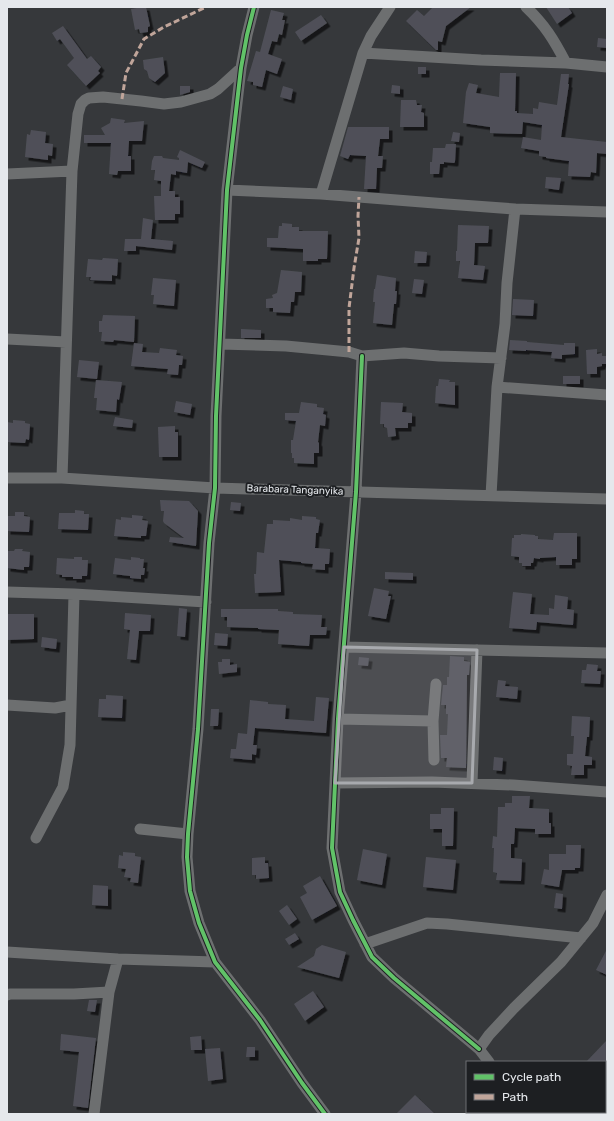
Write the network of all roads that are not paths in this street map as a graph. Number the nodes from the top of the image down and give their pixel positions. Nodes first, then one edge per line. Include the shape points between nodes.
1 (254, 7) edge
2 (390, 7) edge
3 (526, 7) edge
4 (363, 53) junction
5 (566, 64) junction
6 (241, 68) junction
7 (607, 68) edge
8 (72, 171) junction
9 (7, 174) edge
10 (227, 190) junction
11 (321, 194) junction
12 (515, 209) junction
13 (607, 212) edge
14 (7, 339) edge
15 (66, 342) junction
16 (220, 344) junction
17 (362, 356) junction
18 (501, 358) junction
19 (497, 387) junction
20 (607, 395) edge
21 (7, 478) edge
22 (62, 478) junction
23 (215, 488) junction
24 (356, 492) junction
25 (491, 496) junction
26 (607, 499) edge
27 (7, 592) edge
28 (74, 594) junction
29 (206, 602) junction
30 (344, 647) junction
31 (478, 650) junction
32 (607, 653) edge
33 (436, 684) dead end
34 (7, 705) edge
35 (71, 705) junction
36 (338, 719) junction
37 (433, 721) junction
38 (434, 760) dead end
39 (335, 783) junction
40 (472, 784) junction
41 (607, 792) edge
42 (140, 829) dead end
43 (188, 834) junction
44 (36, 838) dead end
45 (607, 895) edge
46 (581, 938) junction
47 (365, 944) junction
48 (7, 952) edge
49 (118, 959) junction
50 (215, 962) junction
51 (109, 992) junction
52 (7, 995) edge
53 (479, 1049) junction
54 (488, 1061) edge
55 (94, 1114) edge
56 (325, 1114) edge

1 - 6 street
2 - 4 street
3 - 5 street via 553,39
4 - 5 street
4 - 11 street
5 - 7 street
6 - 8 street via 210,94 181,102 164,104 103,97 85,100 78,114
6 - 10 street
8 - 9 street
8 - 15 street
10 - 11 street
10 - 16 street
11 - 12 street
12 - 13 street
12 - 18 street
14 - 15 street
15 - 22 street
16 - 17 street via 286,346 349,352
16 - 23 street
17 - 18 street via 404,353
17 - 24 street
18 - 19 street
19 - 20 street
19 - 25 street
21 - 22 street, Barabara Tanganyika
22 - 23 street, Barabara Tanganyika
23 - 24 street, Barabara Tanganyika
23 - 29 street
24 - 25 street, Barabara Tanganyika
24 - 30 street
25 - 26 street, Barabara Tanganyika
27 - 28 street
28 - 29 street
28 - 35 street
29 - 43 street
30 - 31 street
30 - 36 street
31 - 32 street
31 - 40 street
33 - 37 street
34 - 35 street via 56,708
35 - 44 street via 70,745 63,787
36 - 37 street
36 - 39 street
37 - 38 street
39 - 40 street
39 - 47 street via 332,848 340,892
40 - 41 street
42 - 43 street
43 - 50 street via 190,891 199,923
45 - 46 street via 593,923
46 - 47 street via 427,923
46 - 53 street
47 - 53 street via 372,957 394,978
48 - 49 street
49 - 50 street
49 - 51 street
50 - 56 street via 260,1020
51 - 52 street
51 - 55 street
53 - 54 street

